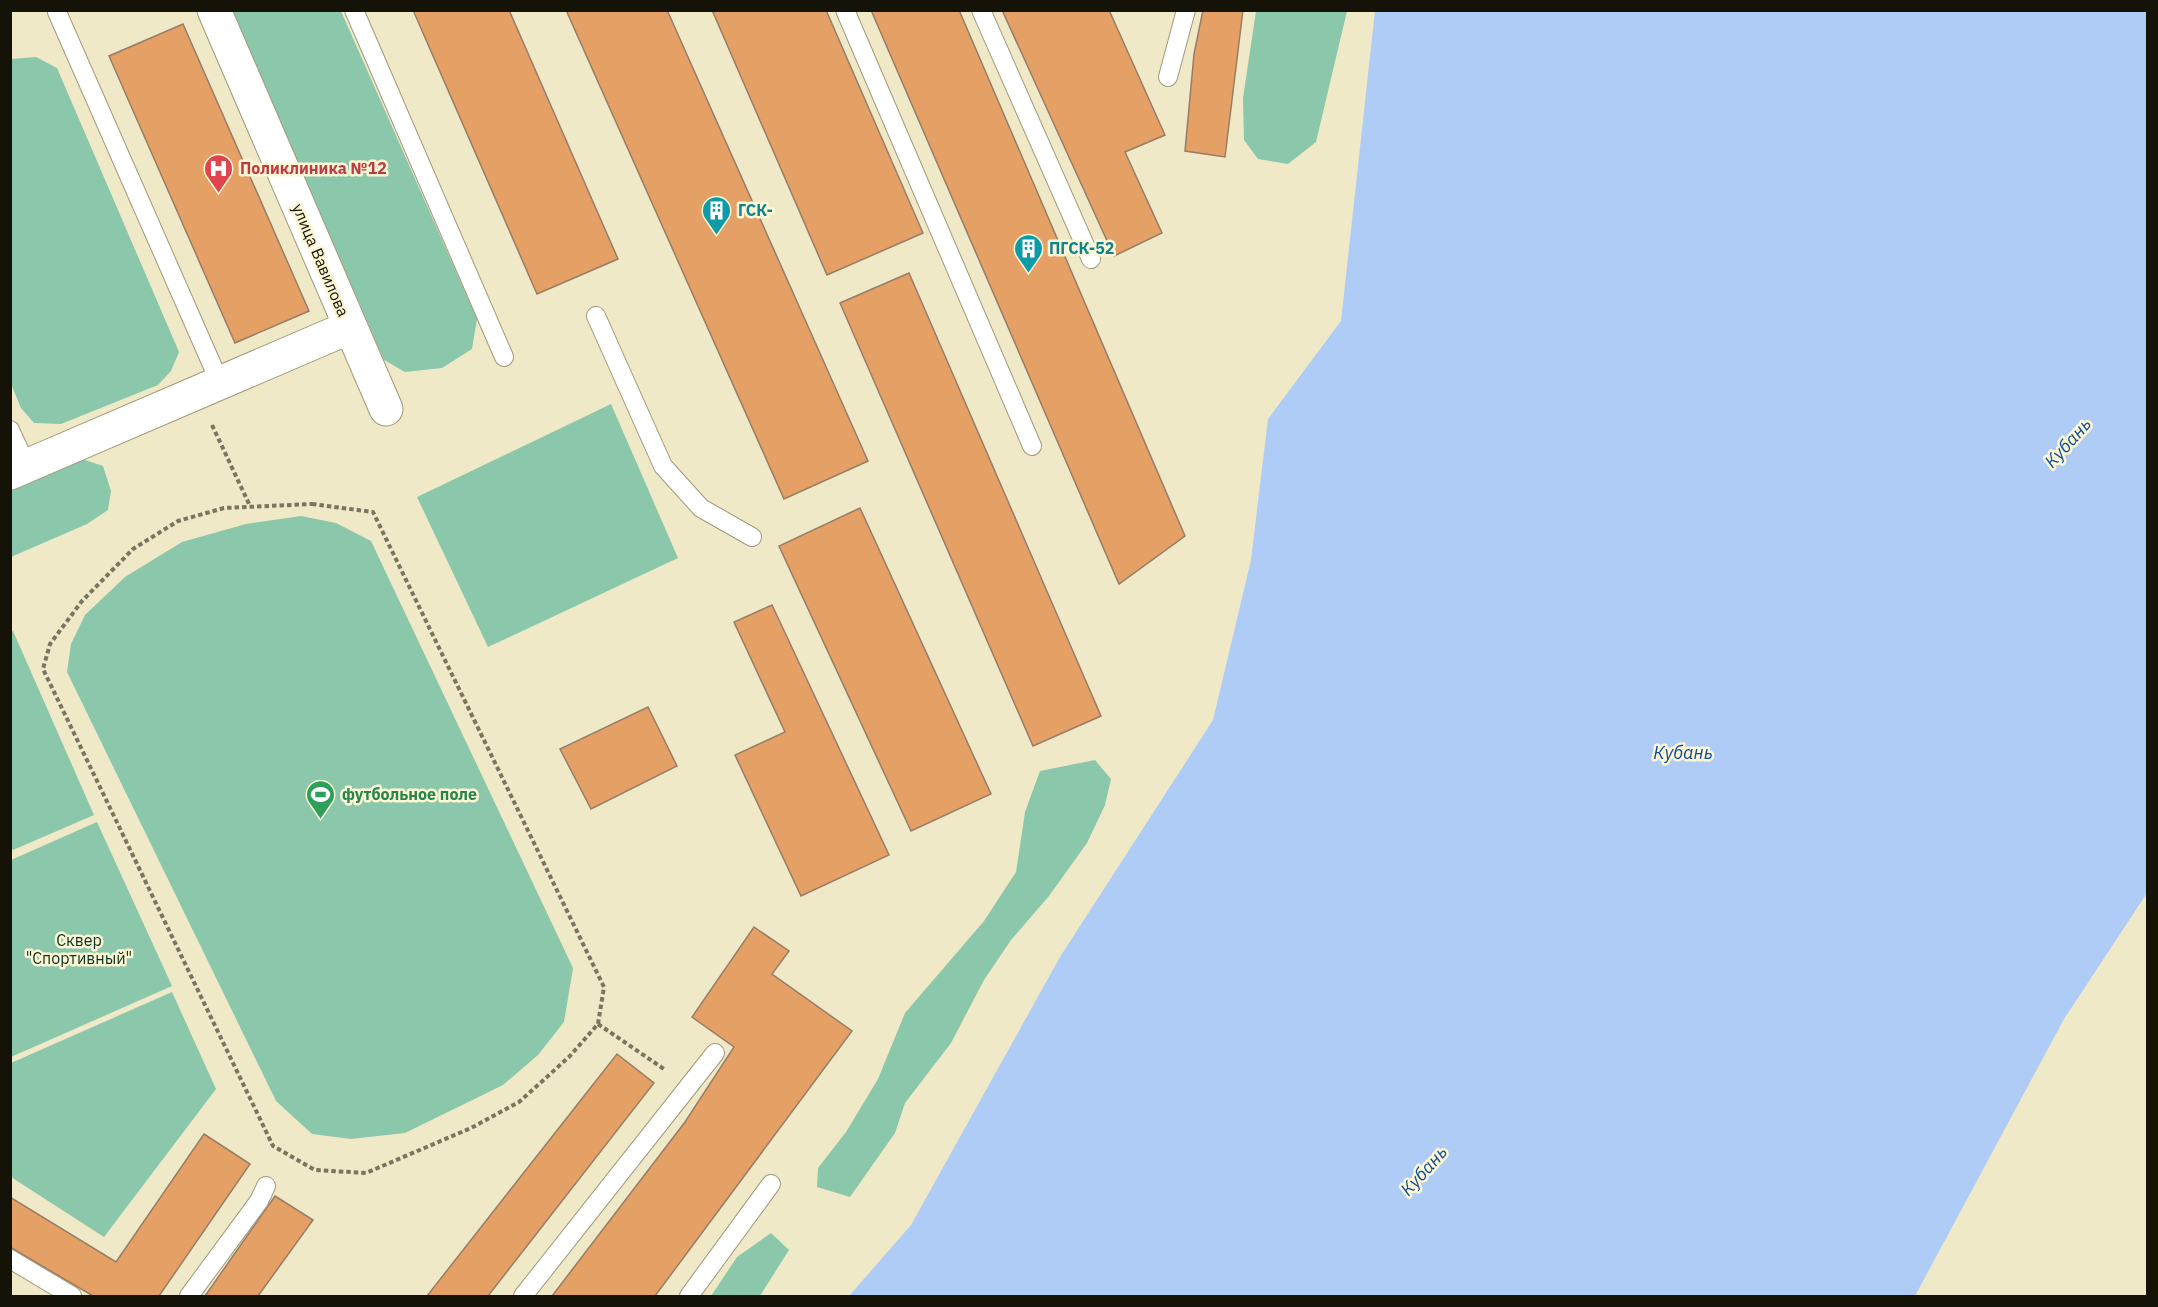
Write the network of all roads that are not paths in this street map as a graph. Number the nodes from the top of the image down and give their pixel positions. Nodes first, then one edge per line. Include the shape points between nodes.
1 (214, 10) edge
2 (354, 10) edge
3 (845, 10) edge
4 (981, 10) edge
5 (1186, 10) edge
6 (53, 14) edge
7 (1168, 77) dead end
8 (1091, 259) dead end
9 (596, 316) dead end
10 (350, 327) junction
11 (504, 357) dead end
12 (209, 388) junction
13 (386, 409) dead end
14 (10, 430) edge
15 (1032, 446) dead end
16 (19, 470) edge
17 (753, 537) dead end
18 (715, 1053) dead end
19 (771, 1184) dead end
20 (267, 1186) dead end
21 (10, 1259) edge
22 (72, 1296) edge
23 (189, 1296) edge
24 (523, 1296) edge
25 (689, 1296) edge

1 - 10 street, улица Вавилова
2 - 11 lane
3 - 15 lane
4 - 8 lane
5 - 7 lane
6 - 12 lane
9 - 17 lane via 663,466 701,508
10 - 12 street
10 - 13 street, улица Вавилова
12 - 16 street
14 - 16 lane
18 - 24 lane
19 - 25 lane
20 - 23 lane
21 - 22 lane

